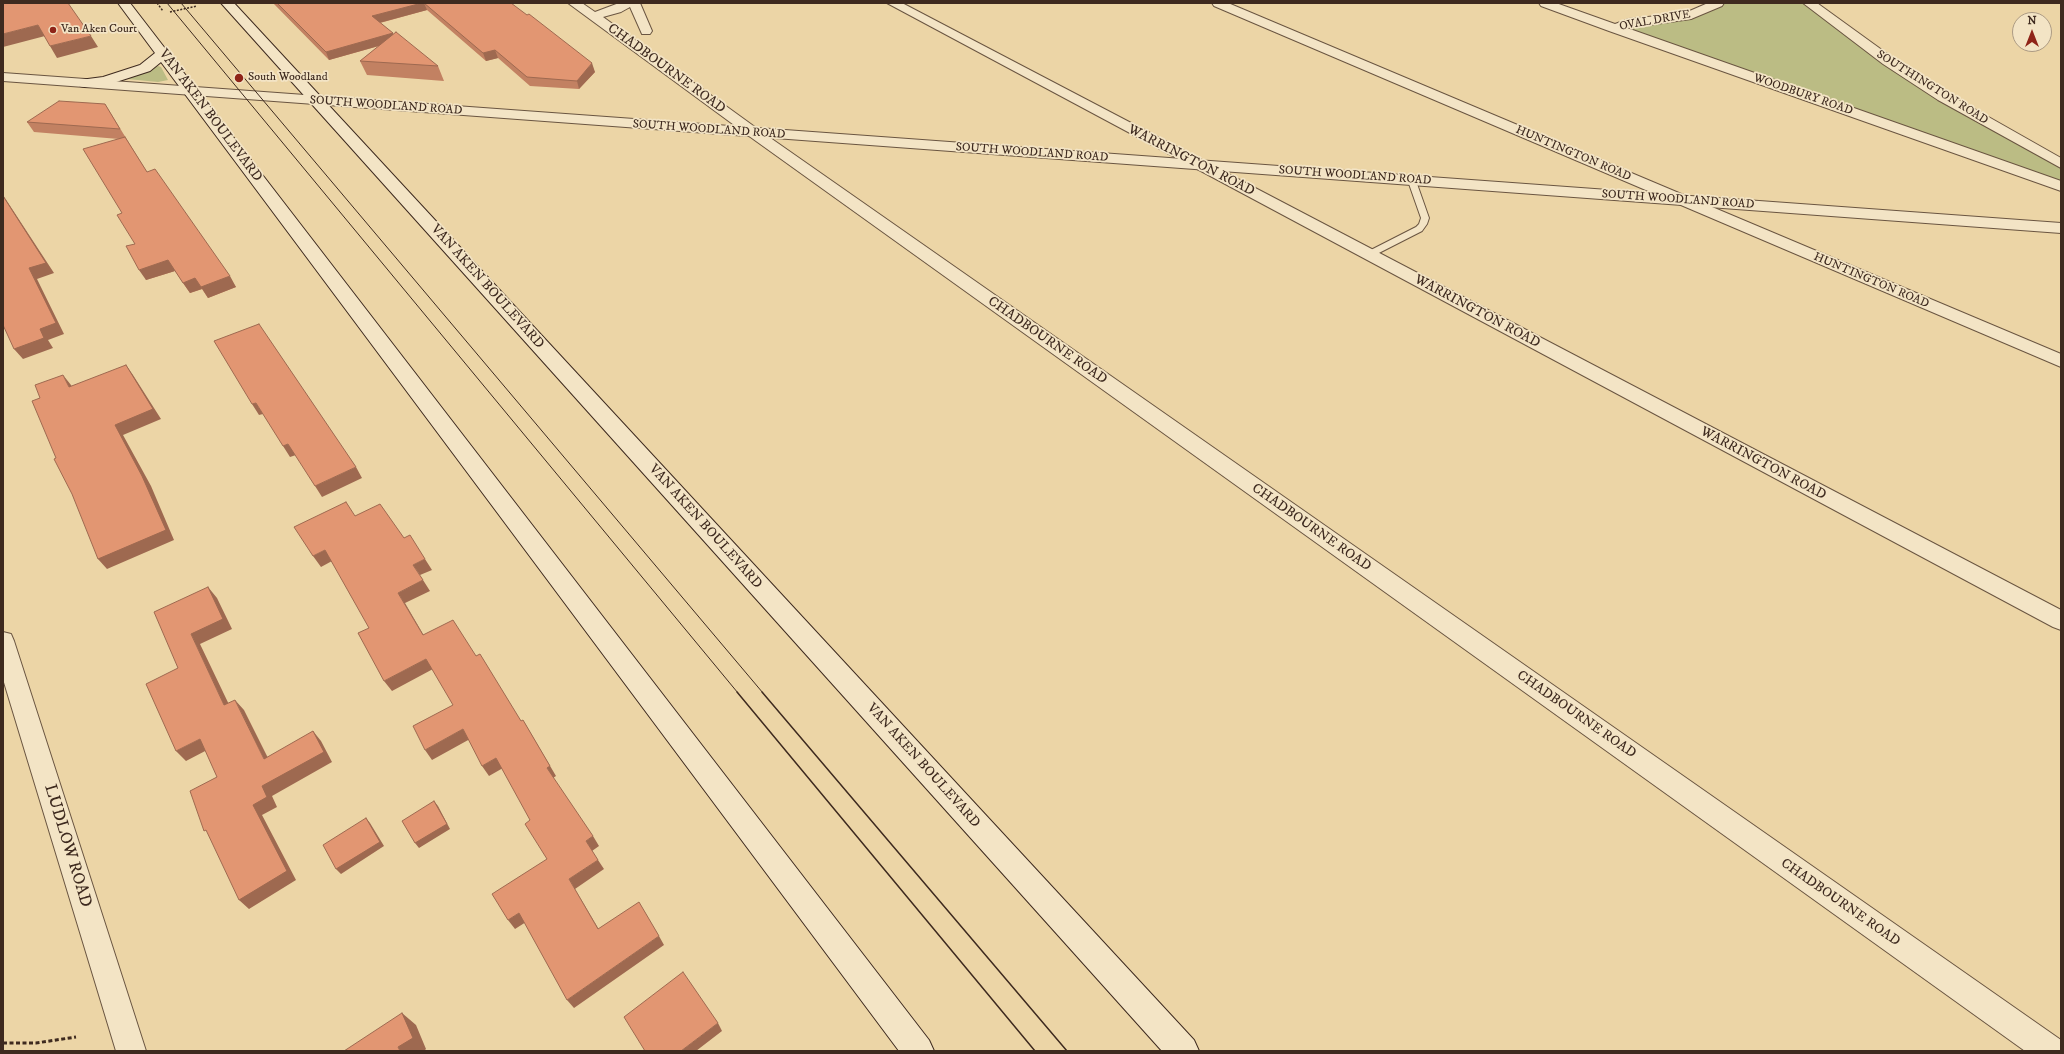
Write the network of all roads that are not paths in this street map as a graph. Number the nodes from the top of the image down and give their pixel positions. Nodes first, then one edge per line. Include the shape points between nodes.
1 (124, 3) edge
2 (227, 3) edge
3 (574, 3) edge
4 (627, 3) edge
5 (634, 3) edge
6 (893, 3) edge
7 (1218, 3) edge
8 (1545, 3) edge
9 (1718, 3) edge
10 (1809, 3) edge
11 (594, 16) junction
12 (1613, 28) junction
13 (646, 31) dead end
14 (163, 54) junction
15 (3, 77) edge
16 (85, 83) junction
17 (191, 92) junction
18 (314, 100) junction
19 (754, 133) junction
20 (2048, 158) junction
21 (2061, 164) edge
22 (1197, 165) junction
23 (2021, 172) junction
24 (1412, 181) junction
25 (2061, 186) edge
26 (1682, 201) junction
27 (2061, 228) edge
28 (1368, 255) junction
29 (2061, 361) edge
30 (2061, 621) edge
31 (3, 641) edge
32 (131, 1051) edge
33 (918, 1051) edge
34 (1183, 1051) edge
35 (2050, 1051) edge

1 - 14 main road, VAN AKEN BOULEVARD
2 - 18 main road, VAN AKEN BOULEVARD
3 - 11 street, CHADBOURNE ROAD
4 - 11 street
5 - 13 street
6 - 22 street, WARRINGTON ROAD
7 - 26 street, HUNTINGTON ROAD
8 - 12 street, WOODBURY ROAD
9 - 12 street, OVAL DRIVE via 1687,16 1631,23
10 - 20 street, SOUTHINGTON ROAD via 1888,61 1943,97
11 - 19 street, CHADBOURNE ROAD
12 - 23 street, WOODBURY ROAD
14 - 16 main road via 145,68 105,81
14 - 17 main road, VAN AKEN BOULEVARD
15 - 16 main road, SOUTH WOODLAND ROAD
16 - 17 main road, SOUTH WOODLAND ROAD
17 - 18 main road, SOUTH WOODLAND ROAD
17 - 33 main road, VAN AKEN BOULEVARD
18 - 19 main road, SOUTH WOODLAND ROAD
18 - 34 main road, VAN AKEN BOULEVARD
19 - 22 main road, SOUTH WOODLAND ROAD
19 - 35 street, CHADBOURNE ROAD
20 - 21 street, SOUTHINGTON ROAD
20 - 23 street
22 - 24 main road, SOUTH WOODLAND ROAD
22 - 28 street, WARRINGTON ROAD
23 - 25 street, WOODBURY ROAD
24 - 26 main road, SOUTH WOODLAND ROAD
24 - 28 lane via 1425,218 1423,224 1419,229
26 - 27 main road, SOUTH WOODLAND ROAD
26 - 29 street, HUNTINGTON ROAD
28 - 30 street, WARRINGTON ROAD
31 - 32 street, LUDLOW ROAD

